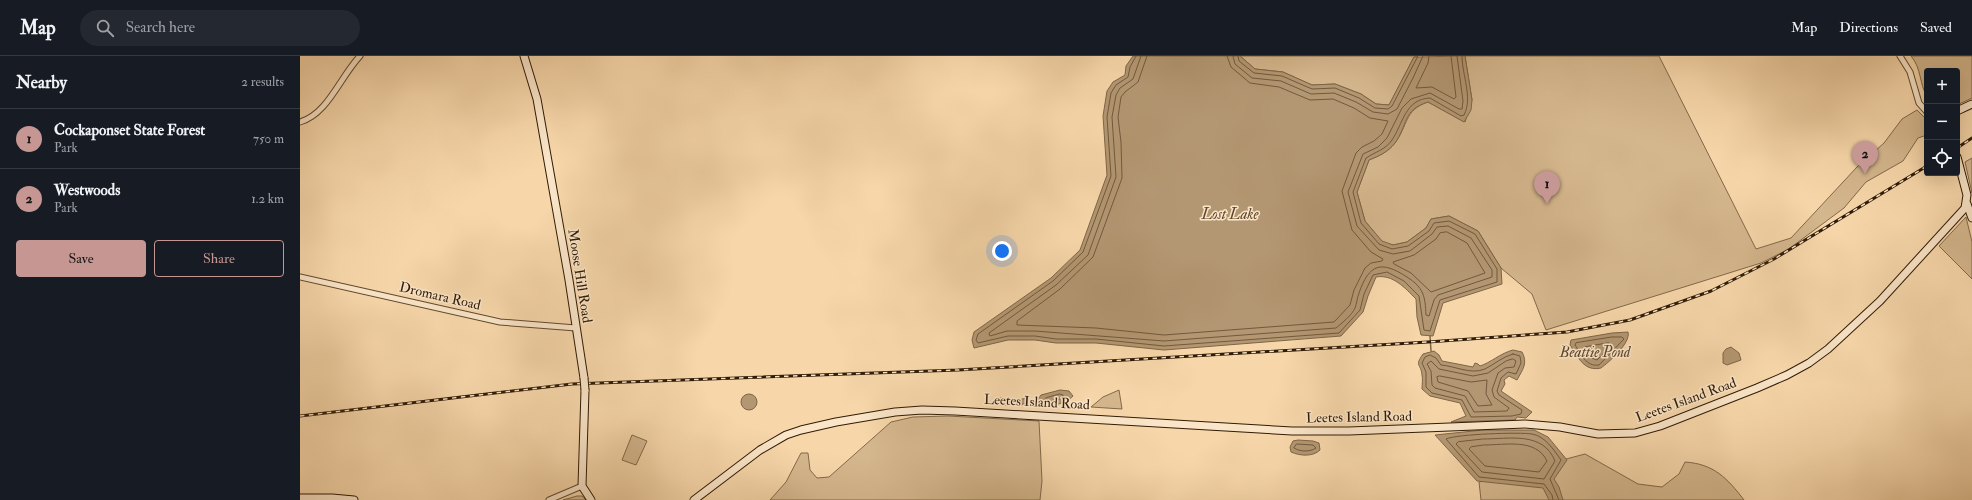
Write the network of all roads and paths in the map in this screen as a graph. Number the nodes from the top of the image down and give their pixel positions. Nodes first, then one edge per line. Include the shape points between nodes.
1 (360, 56) edge
2 (524, 56) edge
3 (1900, 56) edge
4 (1972, 104) edge
5 (1924, 109) edge
6 (1960, 110) edge
7 (300, 122) edge
8 (1960, 167) edge
9 (1967, 204) junction
10 (1972, 218) edge
11 (300, 277) edge
12 (576, 328) junction
13 (582, 486) junction
14 (300, 498) edge
15 (354, 500) edge
16 (549, 500) edge
17 (591, 500) edge
18 (694, 500) edge

1 - 7 street via 322,109 310,119
2 - 12 main road, Moose Hill Road via 537,99
3 - 5 street via 1910,72 1919,103
4 - 6 main road
8 - 9 main road via 1966,188
9 - 10 main road
9 - 18 main road, Leetes Island Road via 1961,214 1889,292 1817,357 1781,378 1648,430 1624,434 1598,434 1525,424 1292,431 970,411 907,411 836,422 794,432 760,450
11 - 12 street, Dromara Road via 500,322
12 - 13 main road, Moose Hill Road, bridge via 585,390
13 - 16 street
13 - 17 main road
14 - 15 main road

